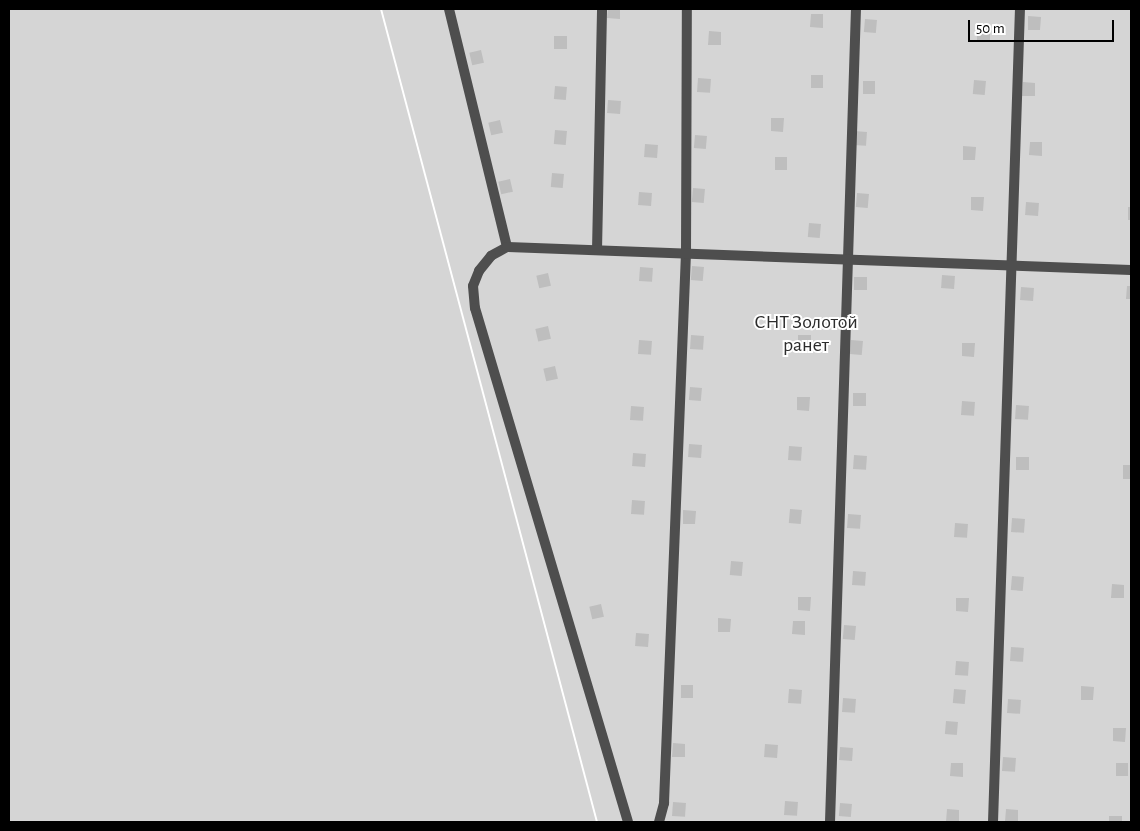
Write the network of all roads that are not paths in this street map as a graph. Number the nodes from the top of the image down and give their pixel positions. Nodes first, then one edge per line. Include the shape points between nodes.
1 (449, 9) edge
2 (602, 9) edge
3 (687, 9) edge
4 (856, 9) edge
5 (1020, 9) edge
6 (507, 247) junction
7 (597, 250) junction
8 (686, 254) junction
9 (848, 259) junction
10 (1012, 266) junction
11 (1131, 270) edge
12 (628, 822) edge
13 (659, 822) edge
14 (830, 822) edge
15 (994, 822) edge

1 - 6 street
2 - 7 street
3 - 8 street
4 - 9 street
5 - 10 street
6 - 7 street
6 - 12 street via 491,256 479,271 473,286 475,308
7 - 8 street
8 - 9 street
8 - 13 street via 664,803
9 - 10 street
9 - 14 street
10 - 11 street
10 - 15 street

